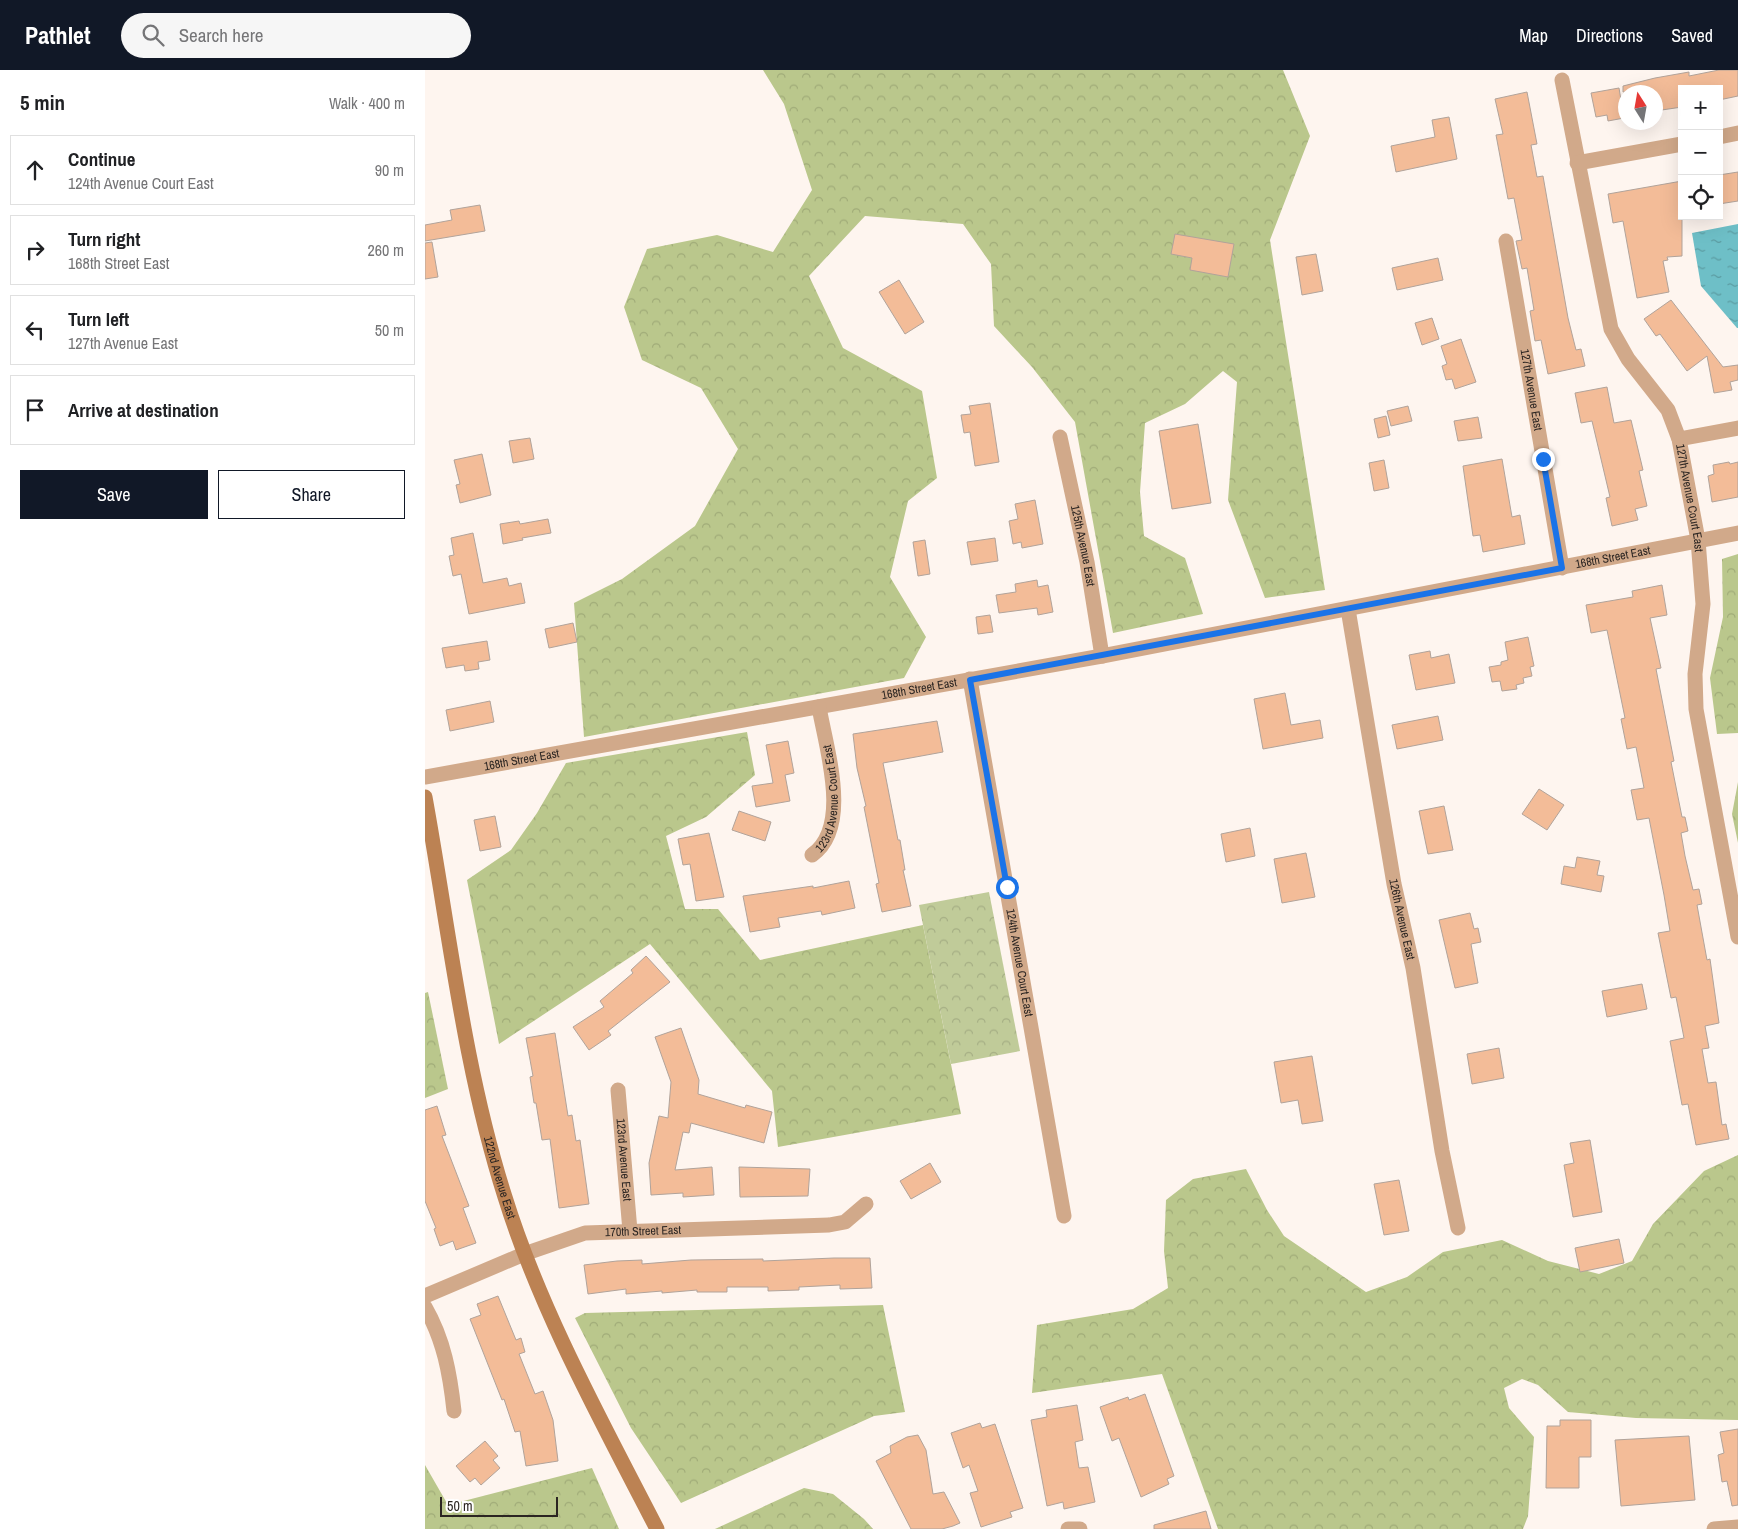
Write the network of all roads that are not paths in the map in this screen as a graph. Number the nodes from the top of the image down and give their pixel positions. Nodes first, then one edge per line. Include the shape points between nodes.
1 (1562, 80) dead end
2 (1738, 133) edge
3 (1723, 136) edge
4 (1678, 145) edge
5 (1577, 162) junction
6 (1506, 242) dead end
7 (1738, 428) edge
8 (1060, 437) dead end
9 (1679, 439) junction
10 (1738, 532) edge
11 (1698, 540) junction
12 (1562, 568) junction
13 (1348, 609) junction
14 (1102, 656) junction
15 (970, 680) junction
16 (819, 707) junction
17 (425, 777) edge
18 (425, 797) edge
19 (811, 856) dead end
20 (1738, 937) edge
21 (618, 1090) dead end
22 (866, 1204) dead end
23 (1064, 1216) dead end
24 (1458, 1228) dead end
25 (630, 1230) junction
26 (524, 1254) junction
27 (425, 1296) edge
28 (425, 1307) edge
29 (454, 1412) dead end
30 (1738, 1527) edge
31 (657, 1529) edge
32 (1068, 1529) edge
33 (1080, 1529) edge
34 (1714, 1529) edge

1 - 5 street, 127th Avenue Court East
2 - 3 street
4 - 5 street
5 - 9 street, 127th Avenue Court East via 1611,329 1668,410
6 - 12 street, 127th Avenue East
7 - 9 street
8 - 14 street, 125th Avenue East via 1087,562
9 - 11 street, 127th Avenue Court East
10 - 11 street, 168th Street East
11 - 12 street, 168th Street East
11 - 20 street, 127th Avenue Court East via 1703,604 1695,674 1696,709
12 - 13 street, 168th Street East
13 - 14 street, 168th Street East
13 - 24 street, 126th Avenue East via 1394,884 1413,968 1442,1151
14 - 15 street, 168th Street East
15 - 16 street, 168th Street East
15 - 23 street, 124th Avenue Court East
16 - 17 street, 168th Street East
16 - 19 street, 123rd Avenue Court East via 834,798 833,824 827,841
18 - 26 main road, 122nd Avenue East via 472,1062 494,1163
21 - 25 street, 123rd Avenue East
22 - 25 street, 170th Street East via 845,1222 806,1228
25 - 26 street, 170th Street East via 585,1233
26 - 27 street, 170th Street East
26 - 31 main road, 122nd Avenue East via 578,1373
28 - 29 street via 445,1350
30 - 34 street
32 - 33 street

